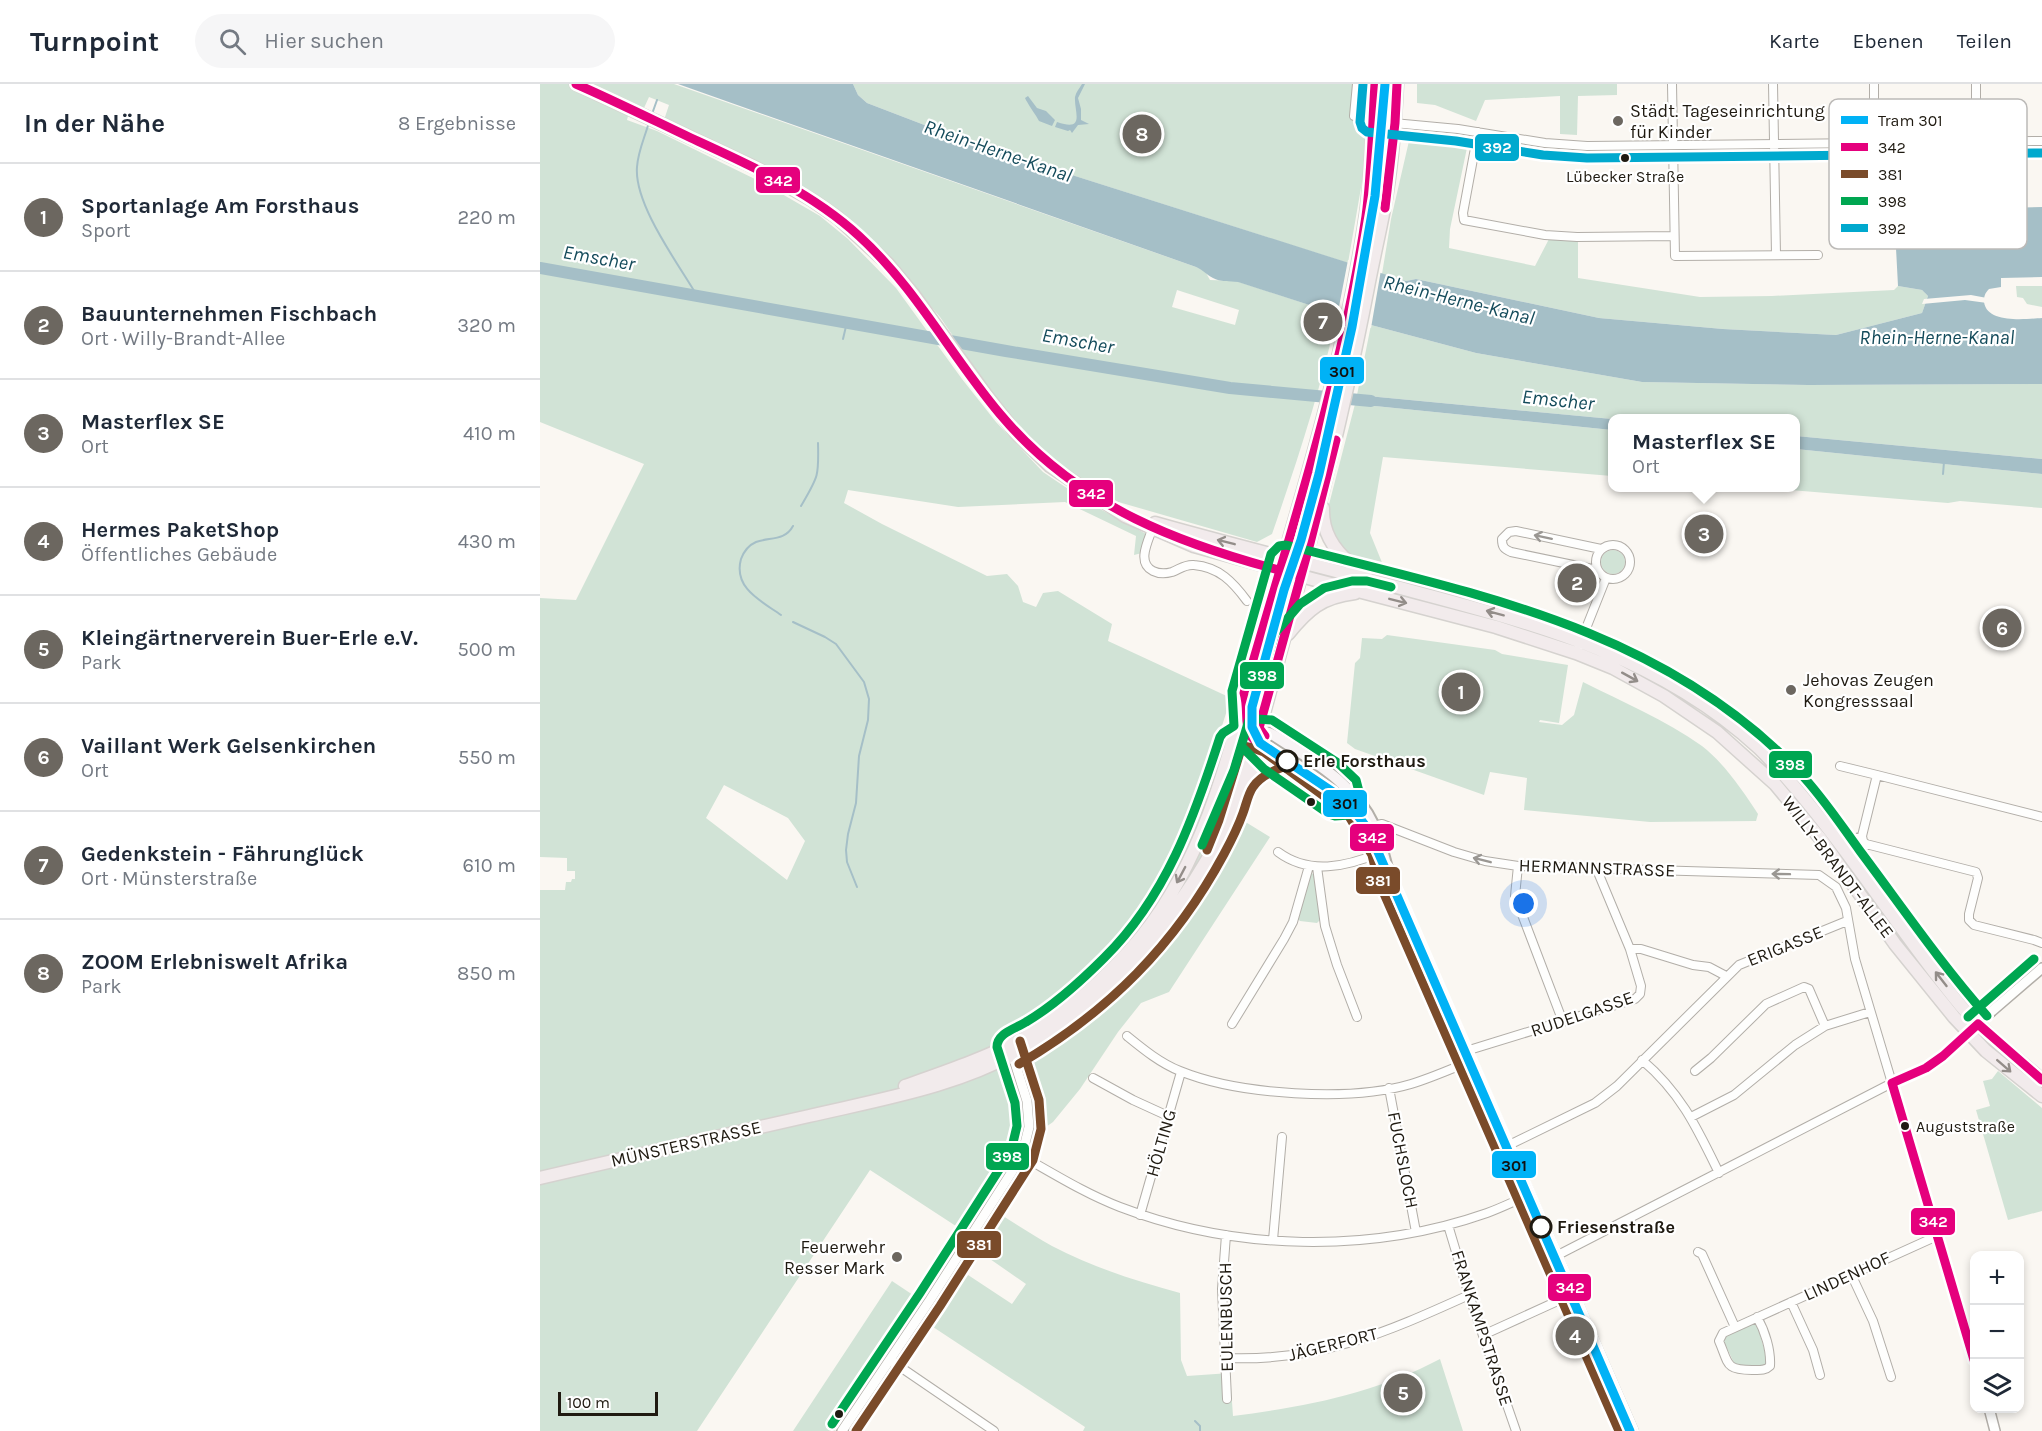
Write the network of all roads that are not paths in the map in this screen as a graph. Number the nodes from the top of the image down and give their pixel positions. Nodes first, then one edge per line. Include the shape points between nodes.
1 (576, 84) edge
2 (1357, 84) edge
3 (1375, 84) edge
4 (1397, 84) edge
5 (1672, 84) edge
6 (1773, 84) edge
7 (1354, 116) dead end
8 (1372, 121) junction
9 (1395, 123) junction
10 (1478, 132) junction
11 (2027, 141) edge
12 (2042, 141) edge
13 (1829, 143) edge
14 (1774, 144) junction
15 (1673, 146) junction
16 (1674, 236) junction
17 (1776, 255) junction
18 (1818, 255) dead end
19 (1323, 494) junction
20 (1154, 526) junction
21 (1601, 549) junction
22 (1283, 557) junction
23 (1305, 562) junction
24 (1279, 570) junction
25 (1597, 570) junction
26 (1301, 576) junction
27 (1606, 578) junction
28 (1370, 579) junction
29 (1364, 593) junction
30 (1247, 600) dead end
31 (1284, 640) junction
32 (1579, 647) junction
33 (1245, 693) junction
34 (1264, 713) junction
35 (1254, 735) junction
36 (1275, 736) junction
37 (1231, 742) junction
38 (1271, 760) junction
39 (1840, 766) dead end
40 (1877, 775) junction
41 (1242, 782) junction
42 (2042, 817) edge
43 (1374, 826) junction
44 (1365, 834) junction
45 (1864, 840) junction
46 (1841, 844) junction
47 (1278, 852) dead end
48 (1379, 853) junction
49 (1851, 858) junction
50 (1313, 866) junction
51 (1518, 866) junction
52 (1597, 870) junction
53 (1847, 921) junction
54 (2042, 943) edge
55 (1630, 949) junction
56 (2042, 968) edge
57 (1726, 976) junction
58 (1870, 1012) junction
59 (1357, 1017) dead end
60 (1563, 1022) junction
61 (1232, 1024) dead end
62 (1978, 1024) junction
63 (1825, 1026) junction
64 (1969, 1033) junction
65 (1127, 1036) dead end
66 (1011, 1049) junction
67 (1468, 1056) junction
68 (1642, 1060) junction
69 (1695, 1071) dead end
70 (1181, 1072) junction
71 (1093, 1078) dead end
72 (2042, 1080) edge
73 (1892, 1083) junction
74 (1389, 1088) junction
75 (2042, 1096) edge
76 (1168, 1116) junction
77 (1691, 1117) junction
78 (1282, 1137) dead end
79 (1507, 1146) junction
80 (1022, 1156) junction
81 (1719, 1173) junction
82 (540, 1178) edge
83 (1529, 1195) junction
84 (1140, 1215) junction
85 (1448, 1225) junction
86 (1416, 1232) junction
87 (1226, 1235) junction
88 (1937, 1236) junction
89 (1274, 1240) junction
90 (1698, 1252) dead end
91 (1556, 1256) junction
92 (1851, 1274) junction
93 (1572, 1294) junction
94 (1469, 1295) junction
95 (1791, 1302) junction
96 (1757, 1317) junction
97 (1735, 1327) junction
98 (1483, 1335) junction
99 (1225, 1358) junction
100 (1974, 1359) edge
101 (890, 1360) junction
102 (1820, 1375) dead end
103 (1891, 1377) dead end
104 (1227, 1399) dead end
105 (1990, 1413) edge
106 (842, 1431) edge
107 (994, 1431) edge
108 (1516, 1431) edge
109 (1632, 1431) edge
110 (1995, 1431) edge

1 - 20 main road, WILLY-BRANDT-ALLEE via 756,168 825,209 888,264 999,413 1050,466 1109,505
2 - 7 street
3 - 8 main road, MÜNSTERSTRASSE
4 - 9 main road, MÜNSTERSTRASSE
5 - 15 street
6 - 14 street
8 - 9 street
8 - 22 main road, MÜNSTERSTRASSE via 1368,197 1344,335
9 - 10 street
9 - 19 main road, MÜNSTERSTRASSE via 1385,207
10 - 15 street via 1569,146
10 - 16 street via 1464,220 1545,235
11 - 12 street
13 - 14 street
14 - 15 street
14 - 17 street
15 - 16 street
16 - 17 street via 1675,256
17 - 18 street
19 - 23 main road, MÜNSTERSTRASSE
19 - 28 main road via 1322,516 1332,544
22 -> 20 main road, WILLY-BRANDT-ALLEE
20 - 24 main road, WILLY-BRANDT-ALLEE via 1194,546
20 - 30 street via 1144,561 1150,570 1160,574 1195,565 1219,571
21 - 25 street via 1596,556
21 -> 25 street via 1516,531 1502,539 1504,549 1511,552
21 - 27 street via 1617,545 1629,556 1626,573 1617,579
22 - 23 main road, WILLY-BRANDT-ALLEE
22 - 24 main road, MÜNSTERSTRASSE
23 - 26 main road, MÜNSTERSTRASSE
23 - 28 main road, WILLY-BRANDT-ALLEE
24 - 26 main road, WILLY-BRANDT-ALLEE
24 - 33 main road, MÜNSTERSTRASSE
25 - 27 street
26 - 29 main road, WILLY-BRANDT-ALLEE
26 - 31 main road, MÜNSTERSTRASSE
27 - 32 street
32 -> 28 main road, WILLY-BRANDT-ALLEE via 1516,618
29 - 31 main road via 1329,598 1315,605
29 -> 32 main road, WILLY-BRANDT-ALLEE
31 - 34 main road, MÜNSTERSTRASSE
32 - 46 main road, WILLY-BRANDT-ALLEE via 1618,657 1671,684 1723,719 1791,781
32 -> 64 main road, WILLY-BRANDT-ALLEE via 1717,732 1775,784 1820,838 1895,944
33 - 35 main road via 1245,722
33 - 37 main road, MÜNSTERSTRASSE
34 - 35 main road, MÜNSTERSTRASSE
34 - 36 main road
35 - 36 main road via 1265,730
35 - 37 main road
35 - 38 main road via 1262,753
35 - 41 main road, MÜNSTERSTRASSE
36 - 43 main road via 1341,782
37 -> 66 main road, MÜNSTERSTRASSE via 1194,851 1158,914 1121,959 1078,1000
38 - 41 main road
38 - 44 main road via 1336,804
39 - 40 street
40 - 42 street
40 - 45 street
41 - 66 main road, MÜNSTERSTRASSE via 1209,857 1148,944 1089,1003 1026,1046
43 - 44 street
43 - 48 main road
51 -> 43 street, HERMANNSTRASSE via 1454,852 1382,824
44 - 48 main road
45 - 46 street
45 - 49 street
45 - 54 street via 1976,872 1969,920 1974,925
46 - 49 main road, WILLY-BRANDT-ALLEE
47 - 50 street via 1289,860
48 - 50 street via 1348,864
48 - 67 main road
62 -> 49 main road, WILLY-BRANDT-ALLEE
50 - 59 street via 1325,926
50 - 61 street via 1293,922
51 - 52 street, HERMANNSTRASSE
51 - 60 street via 1515,896
53 -> 52 street, HERMANNSTRASSE via 1836,886 1820,874
52 - 55 street, RUDELGASSE
53 - 57 street, ERIGASSE via 1739,965
53 - 58 street
55 - 57 street via 1709,967
55 - 60 street, RUDELGASSE via 1640,994
56 - 62 street
57 - 68 street, ERIGASSE
58 - 63 street
58 - 73 street
60 - 67 street, RUDELGASSE
62 - 64 street
62 - 72 main road, WILLY-BRANDT-ALLEE
63 - 69 street via 1809,988 1804,987 1766,1004
63 - 77 street via 1794,1045 1734,1095
64 - 73 street via 1926,1068
64 -> 75 main road, WILLY-BRANDT-ALLEE
65 - 70 street, RUDELGASSE
66 - 80 street via 1027,1101 1029,1127
66 - 82 main road, MÜNSTERSTRASSE via 833,1110
67 - 74 street, RUDELGASSE via 1410,1084
67 - 79 main road
68 - 77 street via 1676,1094
68 - 79 street, ERIGASSE via 1595,1103
70 - 74 street, RUDELGASSE via 1272,1090 1345,1093
70 - 76 street, HÖLTING
71 - 76 street
73 - 81 street
73 - 88 street
74 - 86 street, FUCHSLOCH
76 - 84 street, HÖLTING
77 - 81 street
78 - 89 street
79 - 83 main road
80 - 84 street via 1090,1194
80 - 101 street
81 - 91 street
83 - 85 street
83 - 91 main road
84 - 87 street
85 - 86 street
85 - 94 street, FRANKAMPSTRASSE
86 - 89 street via 1363,1240
87 - 89 street
87 - 99 street, EULENBUSCH via 1222,1289
88 - 92 street, LINDENHOF
88 - 100 street
90 - 97 street
91 - 93 main road
92 - 95 street, LINDENHOF
92 - 103 street via 1873,1322
93 - 98 street
93 - 109 main road
94 - 98 street, FRANKAMPSTRASSE
94 - 99 street, JÄGERFORT via 1352,1343 1282,1357
95 - 96 street, LINDENHOF
95 - 102 street
96 - 97 street, LINDENHOF
96 - 97 street via 1766,1339 1768,1369 1736,1370 1729,1364 1719,1341 1723,1333
98 - 108 street, FRANKAMPSTRASSE
99 - 104 street, EULENBUSCH
101 - 106 street
101 - 107 street
105 - 110 street

